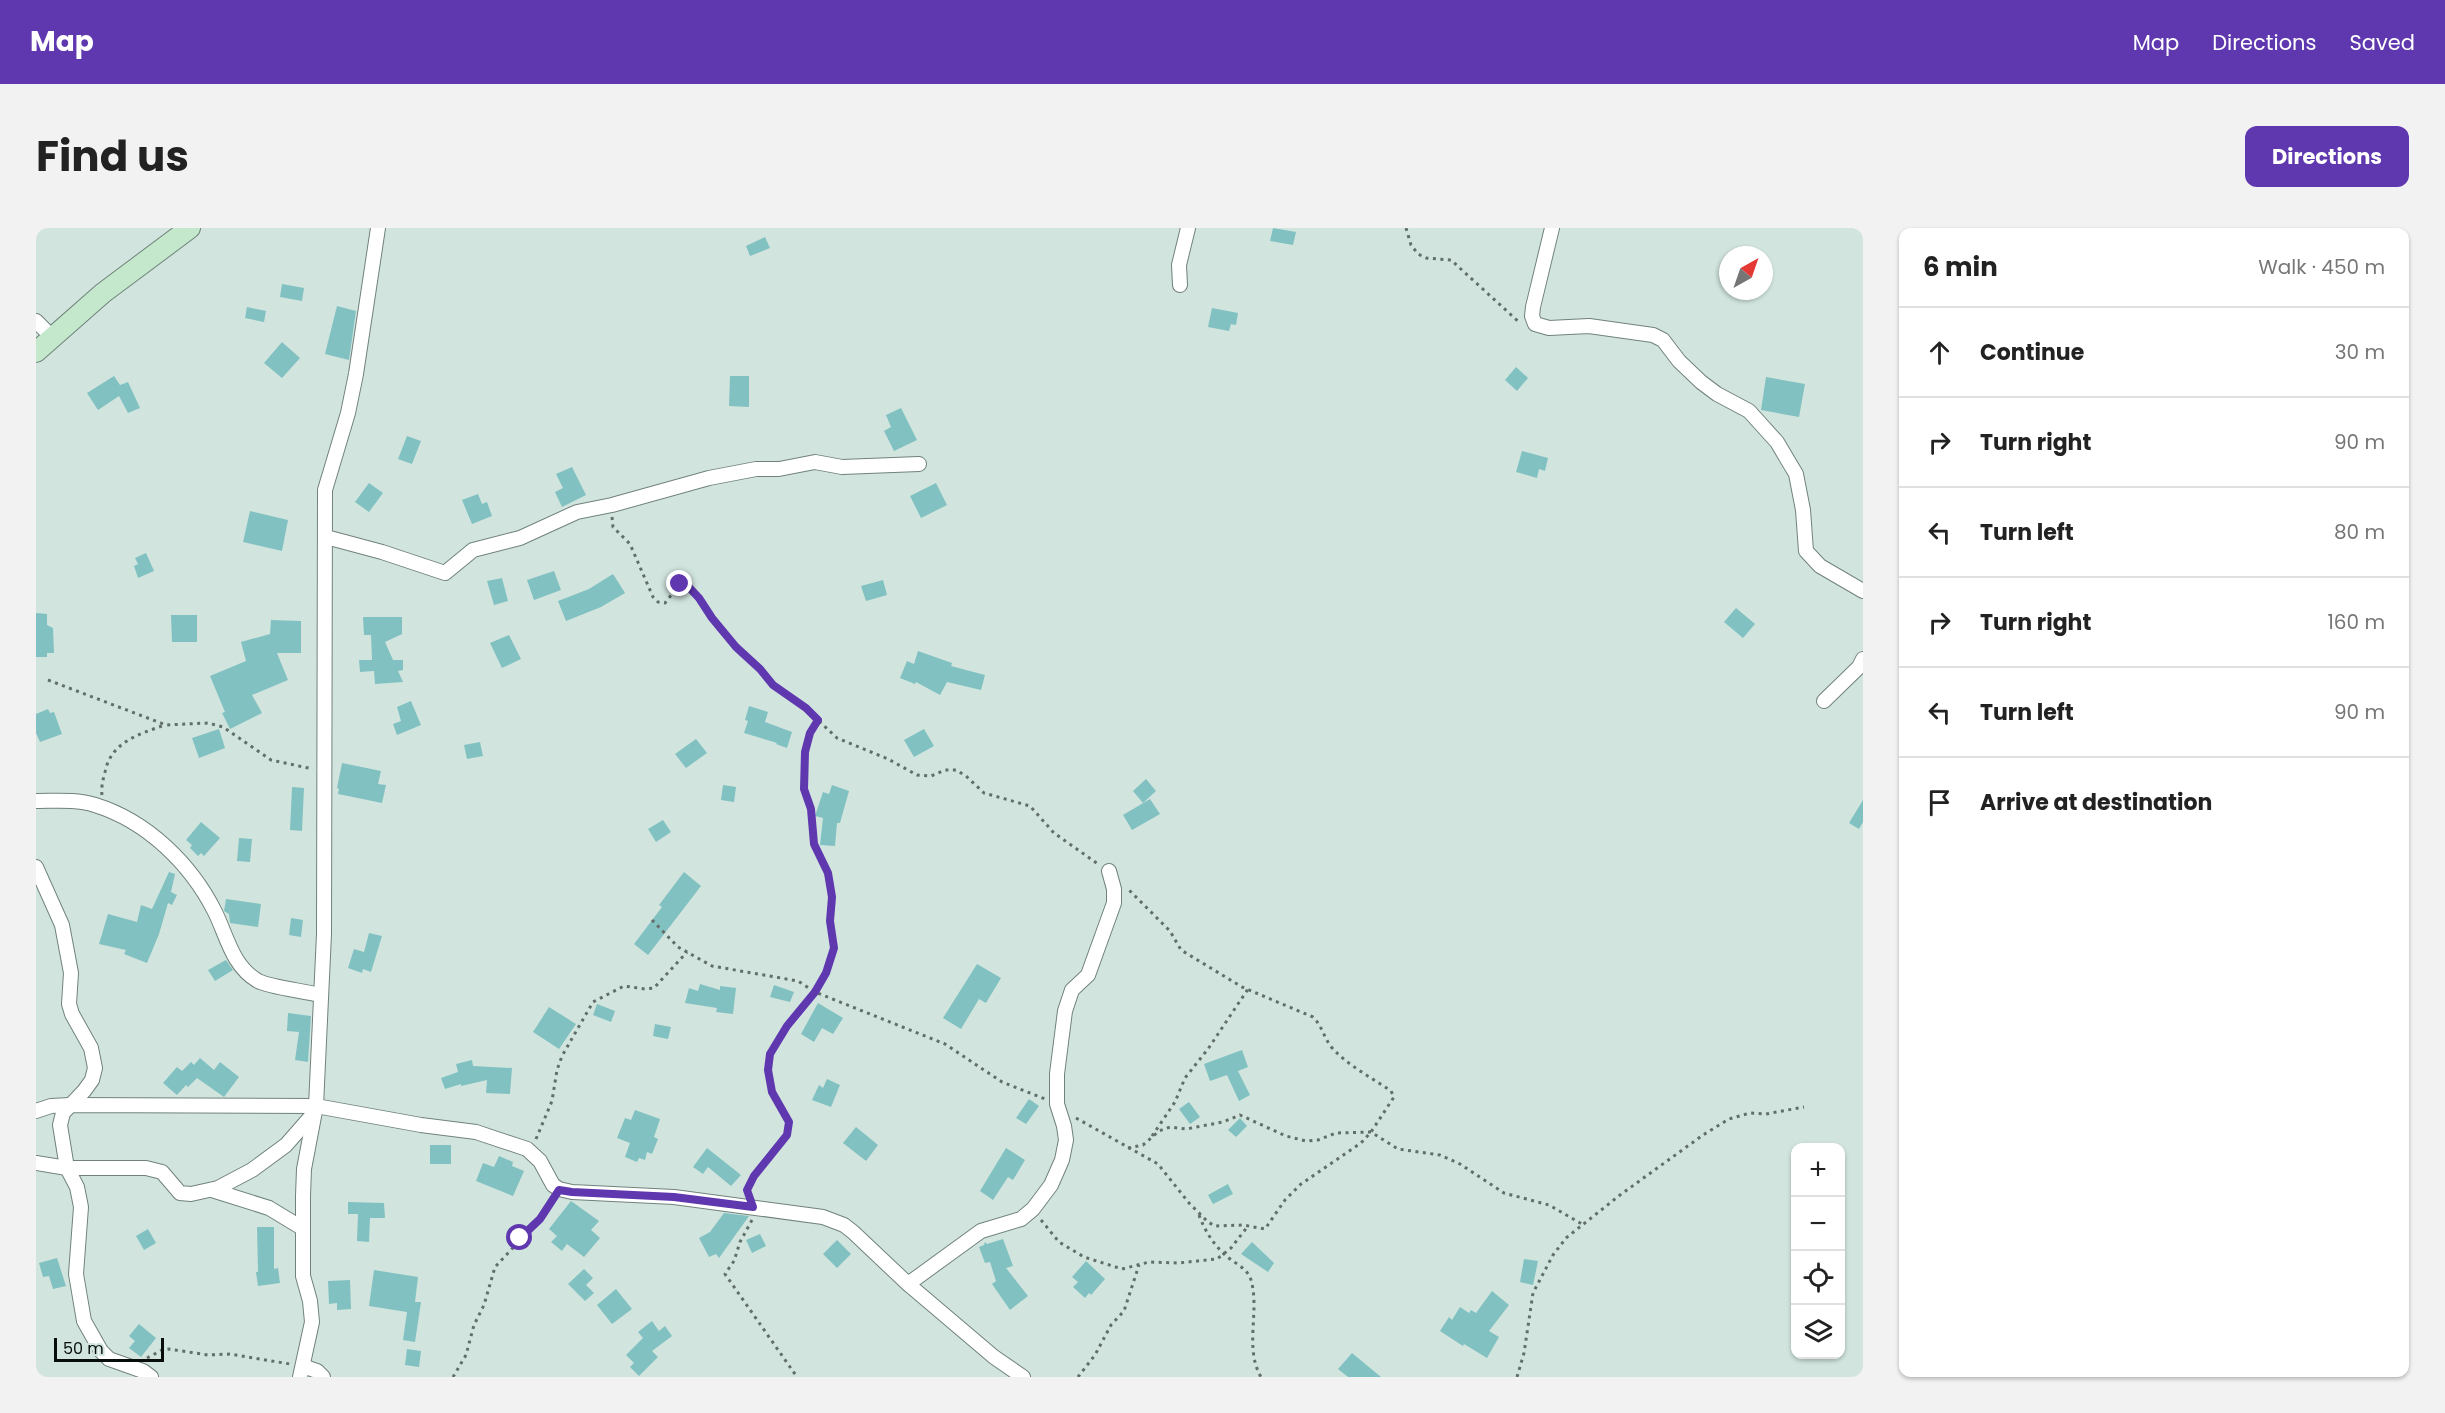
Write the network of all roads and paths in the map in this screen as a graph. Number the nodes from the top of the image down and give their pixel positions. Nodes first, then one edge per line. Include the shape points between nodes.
1 (190, 228) edge
2 (378, 228) edge
3 (1188, 228) edge
4 (1406, 228) edge
5 (1552, 228) edge
6 (1180, 285) dead end
7 (36, 321) edge
8 (1535, 324) junction
9 (52, 337) junction
10 (36, 352) edge
11 (919, 464) dead end
12 (612, 505) junction
13 (326, 537) junction
14 (1863, 591) edge
15 (1863, 659) edge
16 (48, 680) dead end
17 (1824, 702) dead end
18 (166, 725) junction
19 (323, 770) junction
20 (36, 801) edge
21 (104, 808) junction
22 (36, 867) edge
23 (1109, 871) dead end
24 (652, 920) dead end
25 (687, 952) junction
26 (1248, 989) dead end
27 (815, 992) junction
28 (320, 995) junction
29 (1057, 1104) junction
30 (70, 1105) junction
31 (1804, 1107) dead end
32 (316, 1108) junction
33 (36, 1111) edge
34 (1371, 1132) junction
35 (1149, 1140) junction
36 (1128, 1148) junction
37 (527, 1149) junction
38 (36, 1163) edge
39 (67, 1168) junction
40 (212, 1190) junction
41 (559, 1190) junction
42 (753, 1207) junction
43 (1033, 1209) junction
44 (1199, 1214) junction
45 (1582, 1224) junction
46 (1248, 1226) junction
47 (302, 1228) junction
48 (1224, 1254) junction
49 (1140, 1264) junction
50 (908, 1284) junction
51 (129, 1367) junction
52 (301, 1372) edge
53 (151, 1377) edge
54 (323, 1377) edge
55 (453, 1377) edge
56 (797, 1377) edge
57 (1023, 1377) edge
58 (1078, 1377) edge
59 (1261, 1377) edge
60 (1517, 1377) edge

1 - 9 main road
2 - 13 street via 356,374 325,490
3 - 6 street via 1179,265
4 - 8 path via 1418,254 1451,260 1523,326
5 - 8 street via 1533,307
7 - 9 street
8 - 14 street via 1549,328 1589,326 1653,335 1663,340 1701,382 1749,411 1777,442 1796,474 1806,551 1820,566
9 - 10 main road
11 - 12 street via 842,467 815,462 756,469
12 - 13 street via 577,512 530,534 472,550 446,573
12 - 27 path via 613,528 630,544 653,597 665,603 684,582 736,647 773,685 818,720 805,752 804,789 811,809 814,844 828,873 834,948
13 - 19 street
15 - 17 street
16 - 18 path
18 - 19 path via 208,723 223,727 271,760
18 - 21 path via 128,739 115,750 106,764 101,788
19 - 28 street via 324,934
20 - 21 street via 66,800
21 - 28 street via 152,833 189,872 214,909 231,953 256,980
22 - 30 street via 62,925 71,973 69,1004 93,1059 92,1080
23 - 29 street via 1114,903 1089,975 1072,990 1067,1004 1059,1045
24 - 25 path
25 - 27 path via 712,966 798,981
25 - 37 path via 654,988 624,986 593,1002 562,1056 546,1118
26 - 35 path via 1185,1078 1175,1102
27 - 29 path via 945,1044 1002,1082
27 - 42 path via 770,1054 772,1092 789,1122 787,1135 747,1190
28 - 32 street
29 - 36 path
29 - 43 street via 1065,1126 1062,1160 1051,1185
30 - 32 street
30 - 33 street
30 - 39 street via 60,1125
31 - 45 path via 1729,1119
32 - 37 street via 476,1132
32 - 40 street via 286,1145 252,1170
32 - 47 street via 304,1169
34 - 35 path via 1336,1132 1306,1141 1240,1115 1186,1129 1170,1127
34 - 45 path via 1398,1149 1440,1155 1504,1193 1549,1205
34 - 46 path via 1347,1155 1301,1184 1265,1229
35 - 36 path
36 - 44 path via 1158,1164
37 - 41 street
38 - 39 street
39 - 40 street via 146,1168 162,1172 180,1193
39 - 51 street via 81,1207 76,1274 84,1321 101,1351
40 - 47 street via 269,1208
41 - 42 street via 674,1197
41 - 55 path via 540,1219 495,1267 466,1355
42 - 50 street via 823,1217 844,1225
42 - 56 path via 752,1225 725,1274
43 - 49 path via 1059,1242 1084,1257 1122,1269
43 - 50 street via 1021,1219 981,1231
44 - 46 path via 1215,1226
44 - 48 path via 1204,1230
45 - 60 path via 1553,1255 1533,1293
46 - 48 path
47 - 52 street via 303,1276 312,1322
48 - 49 path via 1207,1260
48 - 59 path via 1251,1279 1254,1360
49 - 58 path via 1124,1311
50 - 57 street
51 - 52 path via 169,1349 208,1356 230,1354
51 - 53 street
52 - 54 street via 317,1371

